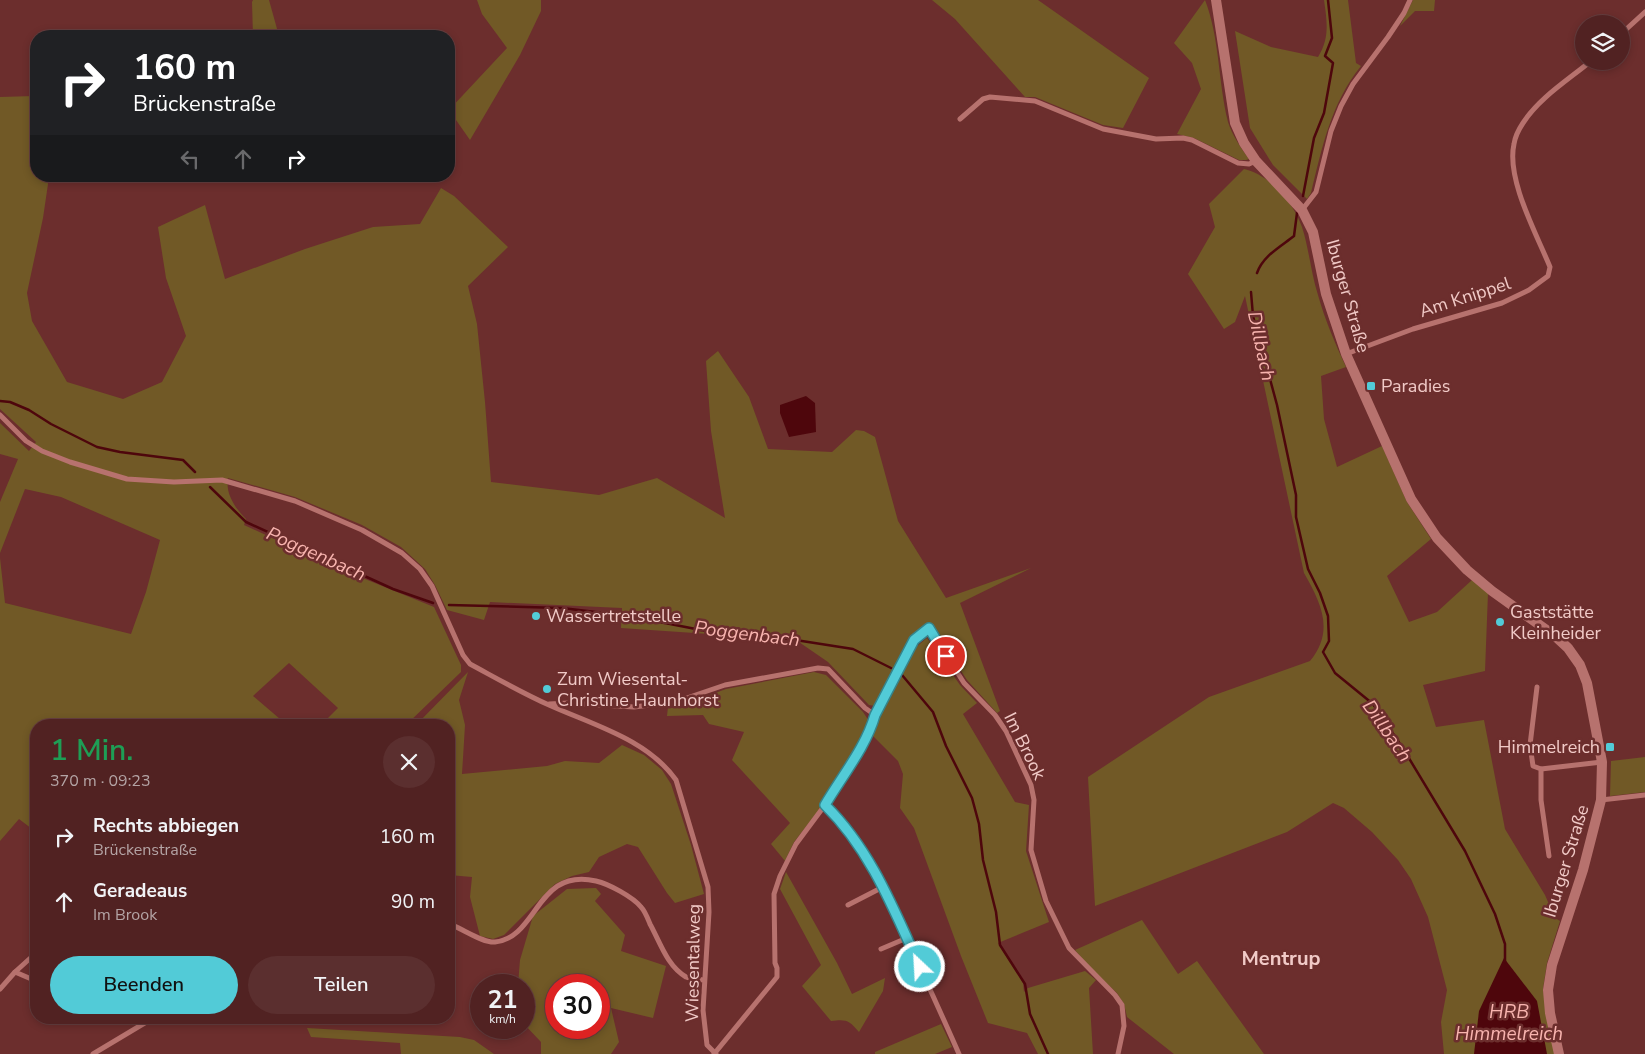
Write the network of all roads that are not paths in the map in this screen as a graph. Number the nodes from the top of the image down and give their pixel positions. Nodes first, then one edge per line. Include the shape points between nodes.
1 (1216, 0) edge
2 (1410, 0) edge
3 (1645, 12) edge
4 (1630, 26) edge
5 (1580, 70) edge
6 (960, 119) dead end
7 (1256, 160) junction
8 (1302, 210) junction
9 (1346, 354) junction
10 (0, 416) edge
11 (1537, 687) dead end
12 (546, 704) junction
13 (875, 715) junction
14 (1602, 762) junction
15 (1541, 769) junction
16 (1645, 795) edge
17 (1601, 800) junction
18 (825, 805) junction
19 (1549, 856) dead end
20 (883, 887) junction
21 (848, 905) dead end
22 (455, 926) edge
23 (907, 938) junction
24 (881, 949) dead end
25 (30, 958) edge
26 (15, 972) junction
27 (30, 978) edge
28 (704, 980) junction
29 (0, 989) edge
30 (143, 1024) edge
31 (92, 1054) edge
32 (715, 1054) edge
33 (959, 1054) edge
34 (1118, 1054) edge
35 (1559, 1054) edge

1 - 7 main road, Iburger Straße via 1235,123
2 - 8 street via 1341,106 1331,131 1316,192
3 - 4 street
5 - 9 street, Am Knippel via 1536,108 1524,122 1514,144 1514,167 1520,196 1550,267 1548,276 1502,303 1413,328
6 - 7 street via 990,97 1035,101 1103,129 1156,139 1183,138 1238,163 1249,164
7 - 8 main road, Iburger Straße
8 - 9 main road, Iburger Straße via 1313,232 1326,294
9 - 14 main road, Iburger Straße via 1411,499 1437,538 1492,591 1555,636 1580,665 1587,683
10 - 12 street, Wiesentalweg via 26,441 70,462 127,479 174,482 222,480 295,501 362,530 402,553 420,569 432,586 470,664
11 - 15 street via 1530,745 1533,766
12 - 13 street via 634,707 675,702 732,683 818,668 828,669
12 - 28 street, Wiesentalweg via 647,751 667,767 676,780 708,887
13 - 18 street via 864,740
13 - 34 street, Im Brook via 914,640 929,628 964,683 1006,731 1031,785 1034,800 1031,850 1046,901 1069,948 1122,1005 1124,1026
14 - 15 street
14 - 17 main road, Iburger Straße
15 - 19 street via 1541,800
16 - 17 street
17 - 35 main road, Iburger Straße via 1583,870 1552,965 1548,990
18 - 20 street via 867,856
18 - 32 street via 796,844 774,894 777,977
20 - 21 street
20 - 23 street
22 - 28 street via 494,942 516,933 550,891 565,882 580,879 596,881 642,907 672,966 687,978
23 - 24 street
23 - 33 street
25 - 26 street
26 - 27 street
26 - 29 street
28 - 32 street, Wiesentalweg via 704,1025 707,1045
30 - 31 street

